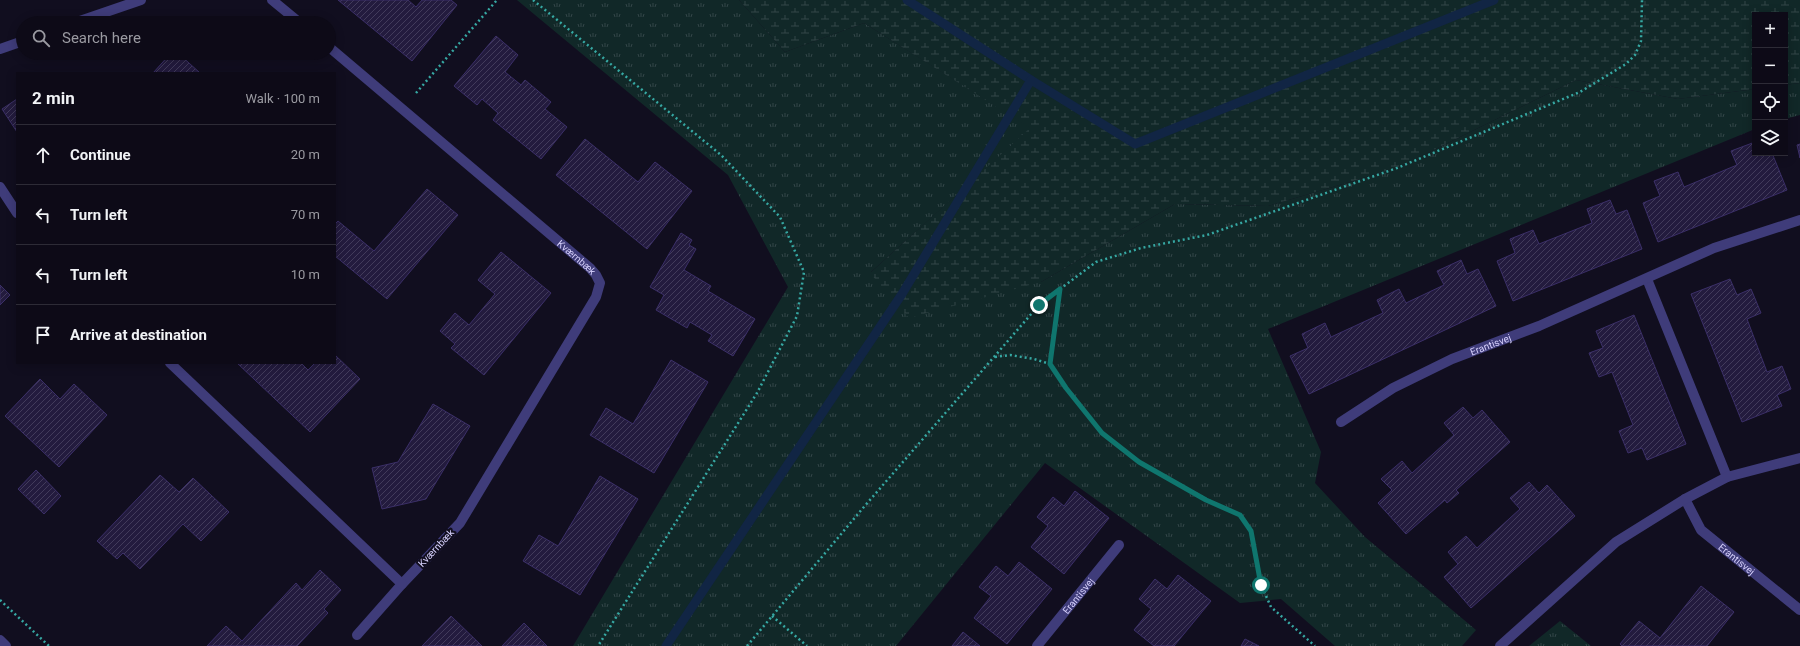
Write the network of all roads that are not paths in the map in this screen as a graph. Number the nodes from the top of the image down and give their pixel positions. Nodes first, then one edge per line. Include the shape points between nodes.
1 (141, 0) edge
2 (272, 0) edge
3 (94, 16) edge
4 (291, 16) edge
5 (16, 43) edge
6 (0, 49) edge
7 (336, 53) edge
8 (0, 187) edge
9 (16, 211) edge
10 (1800, 220) edge
11 (1647, 279) junction
12 (171, 364) edge
13 (1341, 422) dead end
14 (1800, 458) edge
15 (1727, 477) junction
16 (1685, 499) junction
17 (1119, 545) dead end
18 (402, 584) junction
19 (1800, 610) edge
20 (357, 635) dead end
21 (0, 640) edge
22 (6, 646) edge
23 (1037, 646) edge
24 (1500, 646) edge

1 - 3 street
2 - 4 street
5 - 6 street
7 - 18 street, Kværnbæk via 590,268 600,283 596,297 460,523
8 - 9 street
10 - 11 street, Erantisvej via 1714,248
11 - 13 street, Erantisvej via 1539,326 1452,359 1393,388
11 - 15 street
12 - 18 street
14 - 15 street
15 - 16 street
16 - 19 street, Erantisvej via 1701,530
16 - 24 street via 1616,542
17 - 23 street, Erantisvej
18 - 20 street, Kværnbæk
21 - 22 street

